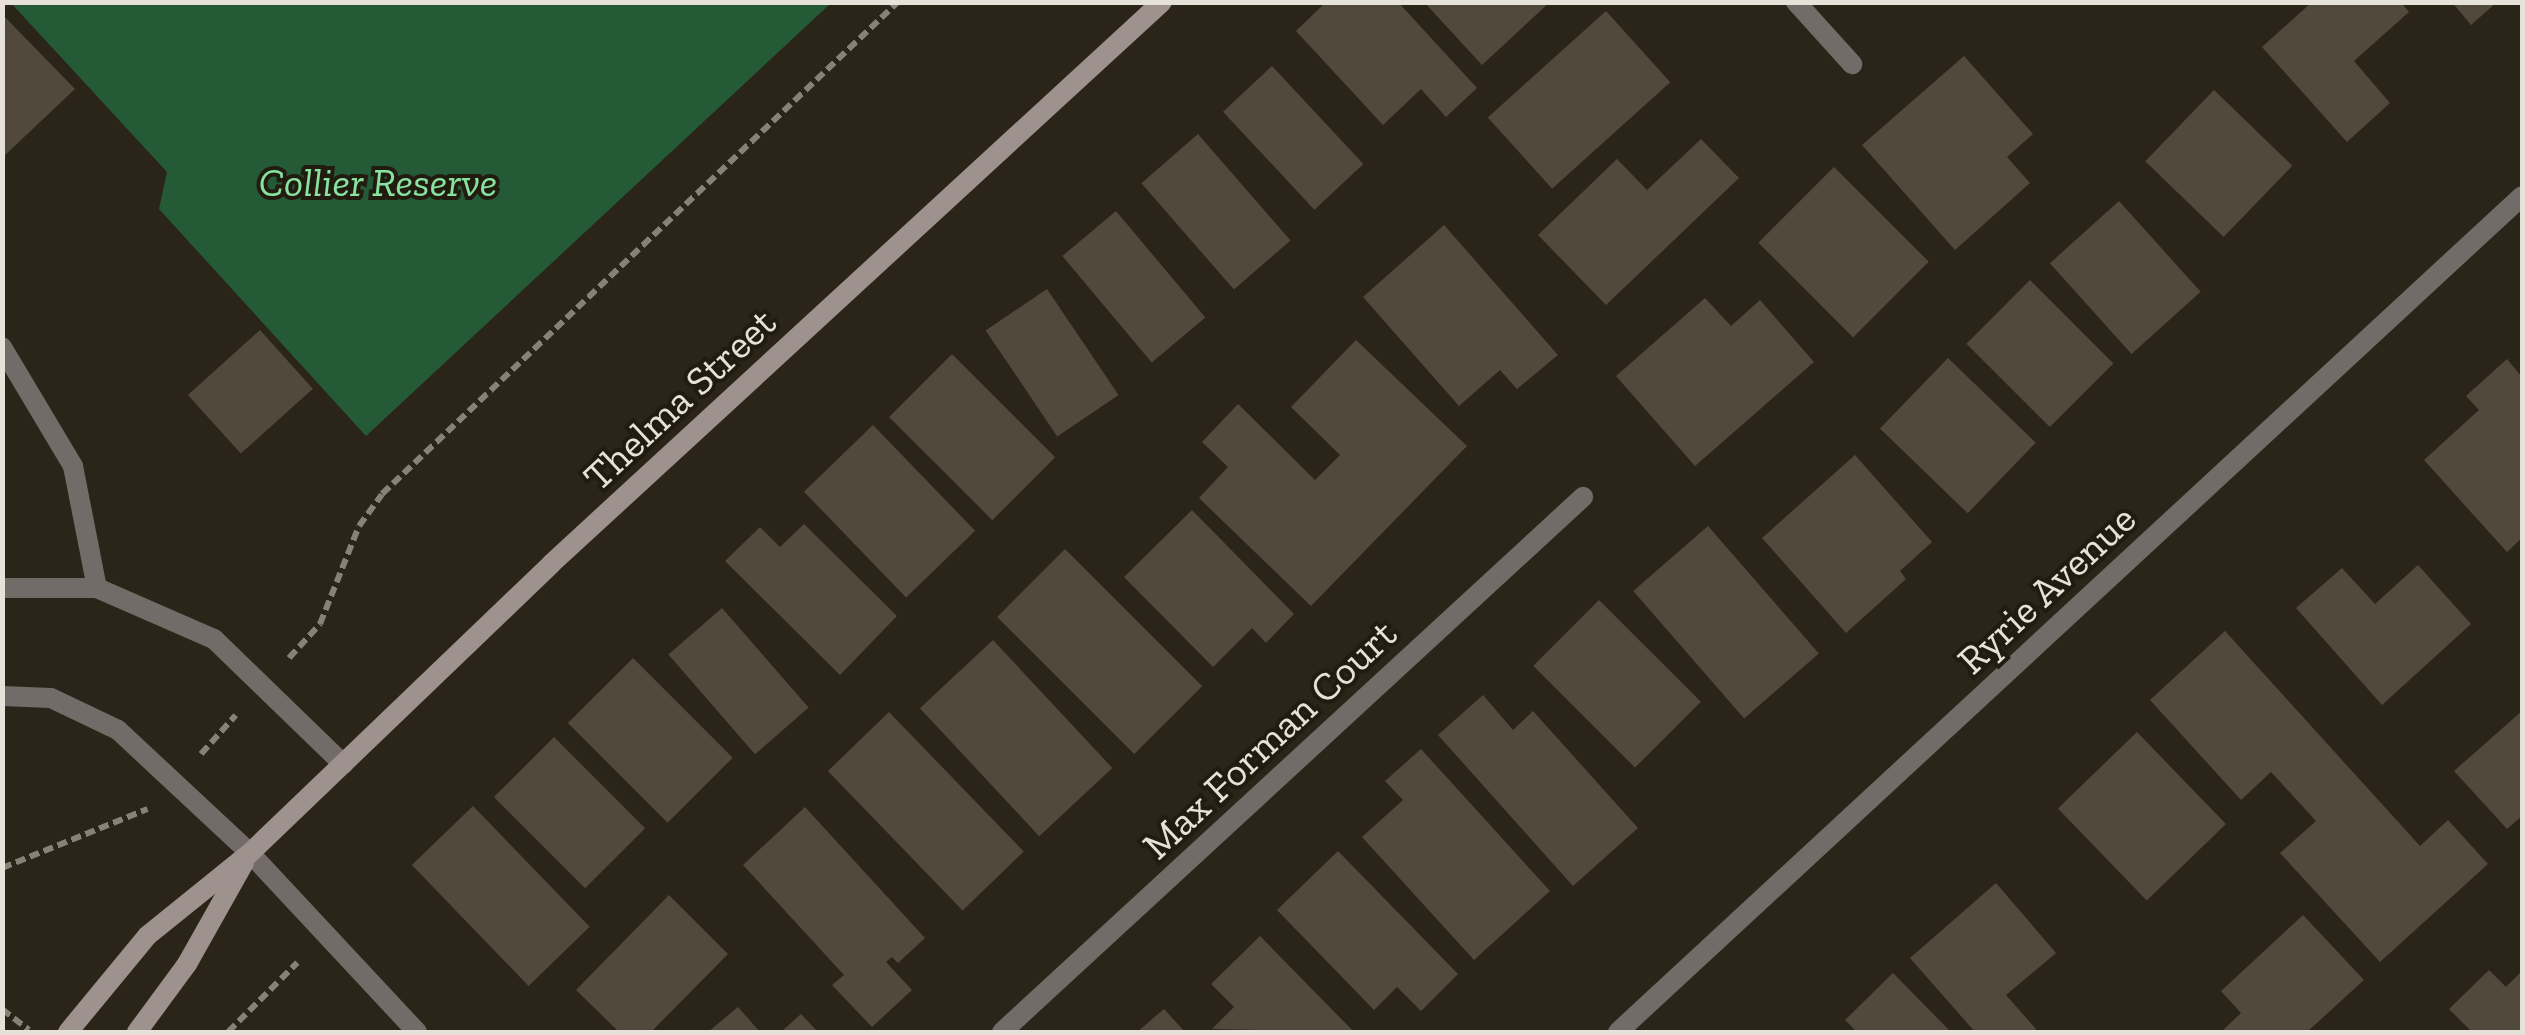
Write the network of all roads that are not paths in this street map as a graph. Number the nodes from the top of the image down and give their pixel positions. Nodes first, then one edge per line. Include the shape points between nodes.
1 (1162, 2) edge
2 (1796, 2) edge
3 (1852, 64) dead end
4 (2522, 196) edge
5 (2, 347) edge
6 (1583, 497) dead end
7 (2, 588) edge
8 (97, 588) junction
9 (2, 696) edge
10 (343, 764) junction
11 (250, 853) junction
12 (68, 1032) edge
13 (136, 1032) edge
14 (417, 1032) edge
15 (1002, 1032) edge
16 (1618, 1032) edge

1 - 10 main road, Thelma Street
2 - 3 street
4 - 16 street, Ryrie Avenue
5 - 8 street via 73,466
6 - 15 street, Max Forman Court
7 - 8 street
8 - 10 street via 214,639
9 - 11 street via 51,698 118,730
10 - 11 main road, Thelma Street
11 - 12 main road, Thelma Street via 146,936
11 - 13 main road, Thelma Street via 187,964
11 - 14 street

